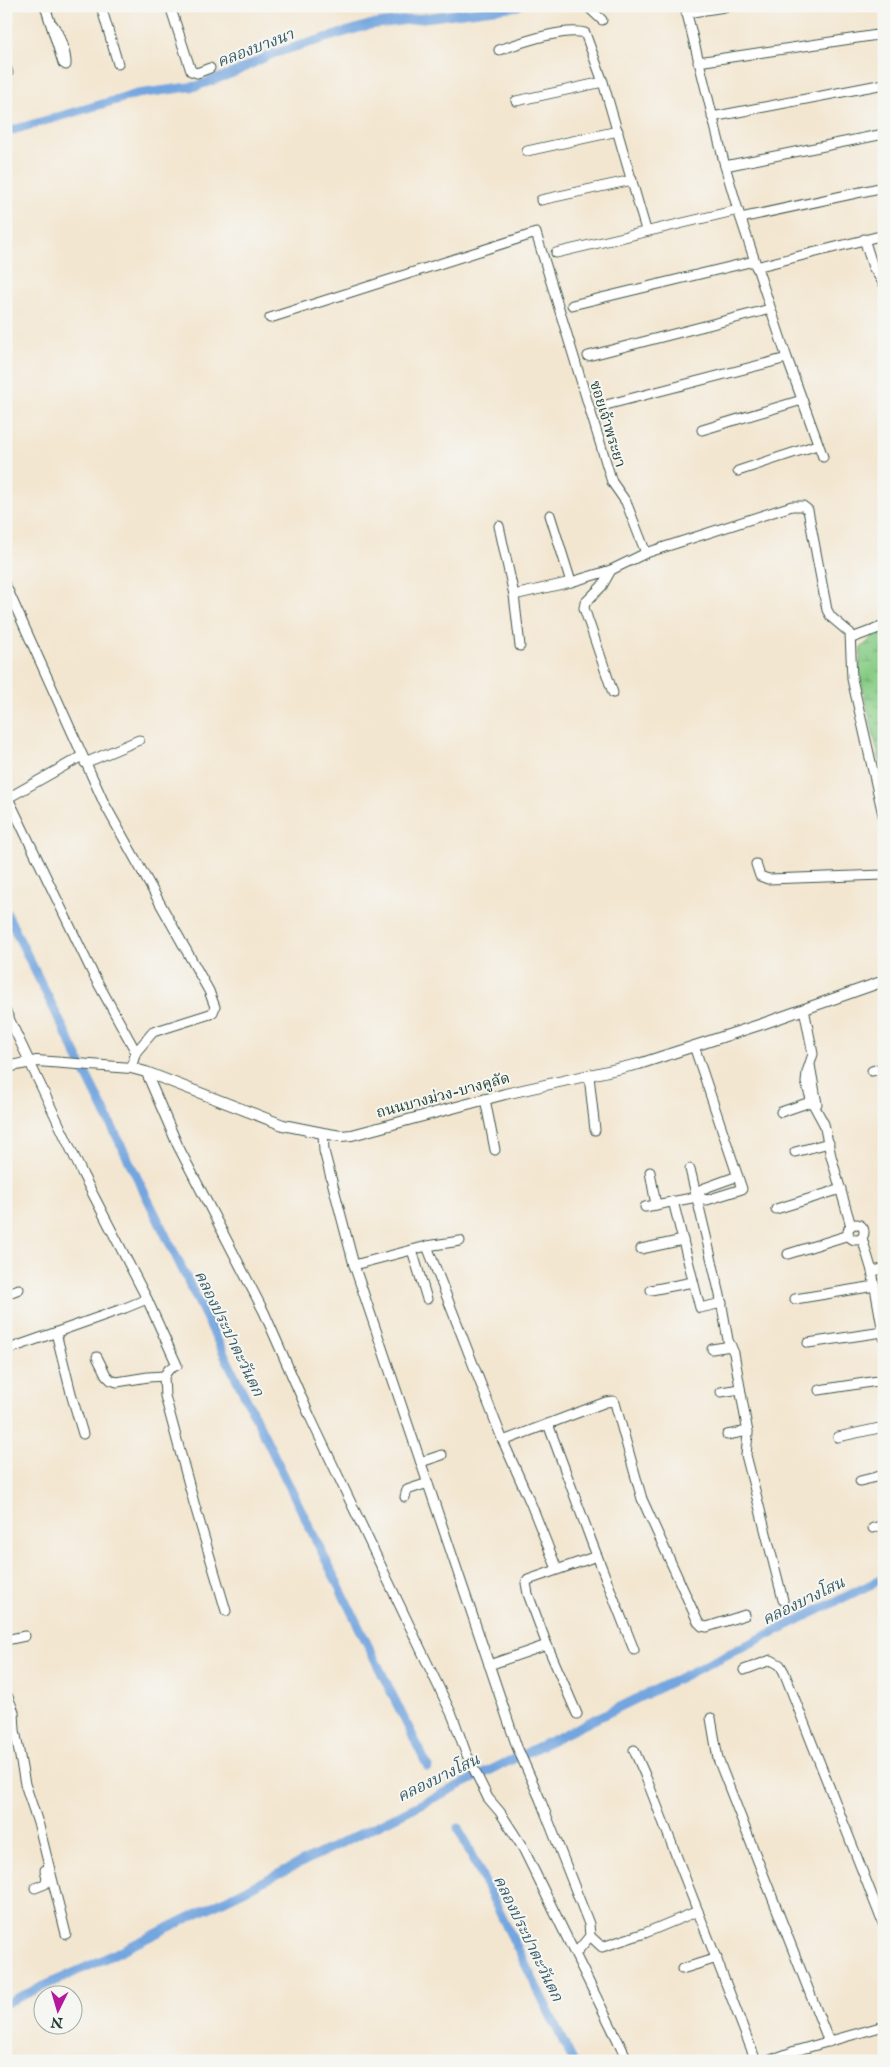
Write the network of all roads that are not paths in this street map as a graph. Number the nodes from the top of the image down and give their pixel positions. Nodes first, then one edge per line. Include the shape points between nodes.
1 (45, 6) edge
2 (101, 6) edge
3 (170, 6) edge
4 (587, 6) edge
5 (731, 6) edge
6 (685, 9) edge
7 (602, 20) dead end
8 (50, 22) dead end
9 (884, 34) edge
10 (499, 50) dead end
11 (698, 62) junction
12 (118, 64) dead end
13 (210, 68) dead end
14 (603, 82) junction
15 (884, 84) edge
16 (516, 100) dead end
17 (712, 116) junction
18 (618, 131) junction
19 (884, 134) edge
20 (527, 150) dead end
21 (724, 166) junction
22 (632, 180) junction
23 (884, 187) edge
24 (541, 200) dead end
25 (739, 214) junction
26 (646, 230) junction
27 (884, 235) edge
28 (864, 239) junction
29 (556, 253) dead end
30 (755, 264) junction
31 (884, 283) edge
32 (572, 305) dead end
33 (770, 309) junction
34 (270, 318) dead end
35 (588, 356) dead end
36 (787, 358) junction
37 (802, 400) junction
38 (602, 406) dead end
39 (702, 430) dead end
40 (817, 445) junction
41 (823, 457) dead end
42 (738, 471) dead end
43 (550, 515) dead end
44 (499, 526) dead end
45 (646, 553) junction
46 (611, 570) junction
47 (570, 582) junction
48 (6, 586) edge
49 (514, 595) junction
50 (884, 626) edge
51 (852, 638) junction
52 (520, 646) dead end
53 (613, 693) dead end
54 (139, 740) dead end
55 (84, 760) junction
56 (7, 796) edge
57 (884, 819) edge
58 (756, 864) dead end
59 (884, 875) edge
60 (884, 981) edge
61 (804, 1009) junction
62 (6, 1012) edge
63 (694, 1046) junction
64 (136, 1052) junction
65 (34, 1062) junction
66 (6, 1067) edge
67 (884, 1067) edge
68 (131, 1068) junction
69 (872, 1071) dead end
70 (146, 1072) junction
71 (589, 1076) junction
72 (484, 1099) junction
73 (815, 1103) junction
74 (781, 1112) dead end
75 (595, 1130) dead end
76 (323, 1133) junction
77 (829, 1142) junction
78 (495, 1150) dead end
79 (795, 1152) dead end
80 (690, 1169) dead end
81 (650, 1172) dead end
82 (738, 1176) junction
83 (841, 1189) junction
84 (697, 1196) junction
85 (673, 1201) junction
86 (656, 1205) junction
87 (644, 1207) dead end
88 (776, 1209) dead end
89 (851, 1226) junction
90 (848, 1235) junction
91 (862, 1238) junction
92 (683, 1240) junction
93 (460, 1241) dead end
94 (428, 1246) junction
95 (641, 1249) dead end
96 (412, 1250) junction
97 (788, 1254) dead end
98 (354, 1265) junction
99 (884, 1268) edge
100 (872, 1271) junction
101 (693, 1282) junction
102 (875, 1286) junction
103 (19, 1289) dead end
104 (651, 1290) dead end
105 (6, 1294) edge
106 (147, 1298) junction
107 (427, 1299) dead end
108 (795, 1299) dead end
109 (722, 1303) junction
110 (882, 1318) edge
111 (56, 1333) junction
112 (883, 1335) edge
113 (808, 1343) dead end
114 (731, 1346) junction
115 (712, 1349) dead end
116 (6, 1350) edge
117 (97, 1357) dead end
118 (164, 1376) junction
119 (884, 1380) edge
120 (740, 1389) junction
121 (820, 1390) dead end
122 (721, 1392) dead end
123 (548, 1424) junction
124 (884, 1427) edge
125 (748, 1431) junction
126 (83, 1434) dead end
127 (727, 1435) dead end
128 (838, 1437) dead end
129 (503, 1441) junction
130 (442, 1455) dead end
131 (420, 1462) junction
132 (884, 1475) edge
133 (860, 1481) dead end
134 (428, 1483) junction
135 (405, 1497) dead end
136 (884, 1525) edge
137 (873, 1528) dead end
138 (597, 1556) junction
139 (557, 1569) junction
140 (783, 1600) dead end
141 (226, 1611) dead end
142 (745, 1615) dead end
143 (25, 1636) dead end
144 (6, 1640) edge
145 (547, 1645) junction
146 (634, 1650) dead end
147 (489, 1665) junction
148 (744, 1670) dead end
149 (7, 1696) edge
150 (577, 1714) dead end
151 (711, 1718) dead end
152 (634, 1750) dead end
153 (35, 1888) dead end
154 (698, 1911) junction
155 (884, 1926) edge
156 (66, 1934) dead end
157 (590, 1936) junction
158 (575, 1954) junction
159 (717, 1958) junction
160 (682, 1969) dead end
161 (884, 2026) edge
162 (829, 2042) junction
163 (628, 2061) edge
164 (756, 2061) edge
165 (768, 2061) edge

1 - 8 street
2 - 12 street
3 - 13 street via 191,71 197,73
4 - 7 street
5 - 6 street
6 - 11 street
9 - 11 street
10 - 14 street via 544,36 578,31 586,33
11 - 17 street
14 - 16 street
14 - 18 street
15 - 17 street
17 - 21 street
18 - 20 street
18 - 22 street
19 - 21 street
21 - 25 street
22 - 24 street
22 - 26 street
23 - 25 street
25 - 26 street
25 - 30 street
26 - 29 street
27 - 28 street
28 - 30 street
28 - 31 street via 873,267
30 - 32 street
30 - 33 street
33 - 35 street
33 - 36 street
34 - 45 street, ซอยเจ้าพระยา via 536,233 612,482 626,502
36 - 37 street
36 - 38 street
37 - 39 street
37 - 40 street
40 - 41 street
40 - 42 street
43 - 47 street
44 - 49 street
45 - 46 street
45 - 51 street via 792,506 803,506 808,510 827,610
46 - 47 street
46 - 53 street via 584,608
47 - 49 street
48 - 55 street
49 - 52 street
50 - 51 street
51 - 57 street via 852,679
54 - 55 street
55 - 56 street
55 - 64 street via 215,1007 210,1014 152,1032
56 - 64 street via 93,974
58 - 59 street via 760,876 768,879
60 - 61 street, ถนนบางม่วง-บางคูลัด
61 - 63 street, ถนนบางม่วง-บางคูลัด
61 - 73 street via 813,1047 806,1083
62 - 65 street
63 - 71 street, ถนนบางม่วง-บางคูลัด
63 - 82 street
64 - 68 street
65 - 66 street, ถนนบางม่วง-บางคูลัด
65 - 68 street, ถนนบางม่วง-บางคูลัด
65 - 106 street via 83,1175
67 - 69 street
68 - 70 street, ถนนบางม่วง-บางคูลัด
70 - 76 street, ถนนบางม่วง-บางคูลัด via 283,1125
70 - 158 street via 178,1146 264,1312 488,1798 523,1848
71 - 72 street, ถนนบางม่วง-บางคูลัด
71 - 75 street
72 - 76 street, ถนนบางม่วง-บางคูลัด via 352,1134
72 - 78 street
73 - 74 street
73 - 77 street
76 - 98 street via 324,1151
77 - 79 street
77 - 83 street
80 - 84 street
81 - 86 street
82 - 84 street via 702,1189
82 - 84 street via 742,1189 707,1200
83 - 88 street
83 - 89 street
84 - 85 street
84 - 109 street
85 - 86 street
85 - 92 street
86 - 87 street
89 - 90 street
89 - 91 street via 857,1224 862,1227
90 - 91 street via 854,1240
90 - 97 street
91 - 100 street
92 - 95 street
92 - 101 street
93 - 94 street
94 - 96 street
94 - 129 street
96 - 98 street
96 - 107 street
98 - 131 street
99 - 100 street
100 - 102 street
101 - 104 street
101 - 109 street via 700,1308
102 - 108 street
102 - 110 street
103 - 105 street
106 - 111 street
106 - 118 street via 177,1365
109 - 114 street
110 - 112 street
111 - 116 street
111 - 126 street
112 - 113 street
114 - 115 street
114 - 120 street
117 - 118 street via 106,1375 117,1382
118 - 141 street via 174,1434
119 - 121 street
120 - 122 street
120 - 125 street
123 - 129 street
123 - 138 street
123 - 142 street via 613,1401 619,1411 642,1499 698,1622 707,1626
124 - 128 street
125 - 127 street
125 - 140 street via 746,1455
129 - 139 street
130 - 131 street
131 - 134 street
132 - 133 street
134 - 135 street via 407,1490
134 - 147 street
136 - 137 street
138 - 139 street
138 - 146 street
139 - 145 street via 526,1583
143 - 144 street
145 - 147 street
145 - 150 street
147 - 157 street via 517,1747 581,1902
148 - 155 street via 771,1660 784,1672
149 - 153 street via 20,1778 47,1878 45,1884
149 - 156 street via 14,1712 25,1784
151 - 162 street via 718,1758
152 - 154 street
154 - 157 street via 645,1933 602,1946
154 - 159 street
157 - 158 street
158 - 163 street
159 - 160 street
159 - 164 street
161 - 162 street
162 - 165 street

